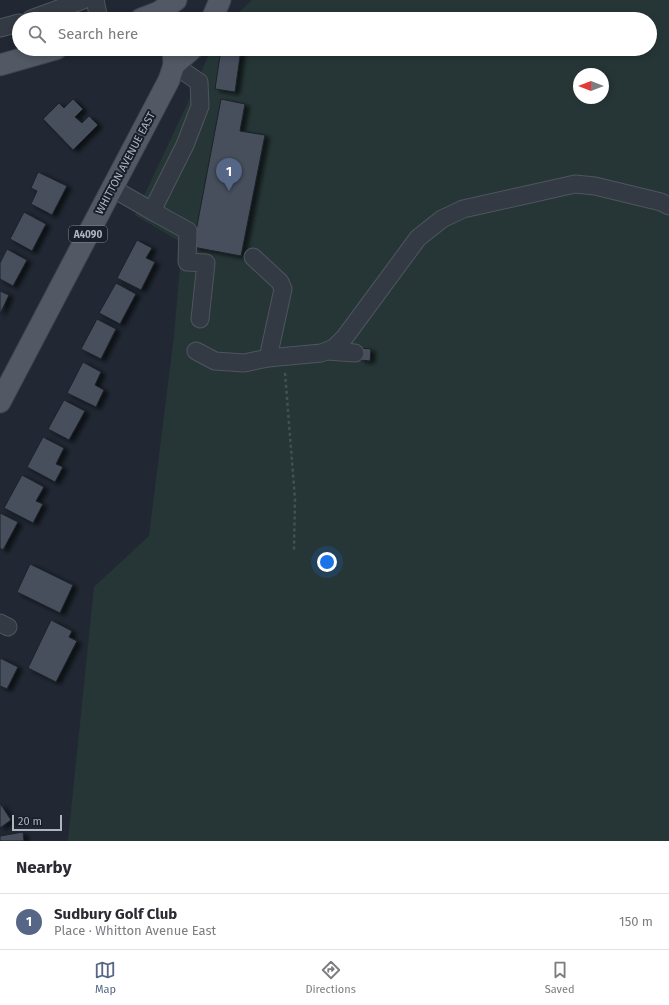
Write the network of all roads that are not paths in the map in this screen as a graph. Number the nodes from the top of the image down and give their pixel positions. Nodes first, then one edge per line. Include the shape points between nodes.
1 (83, 0) edge
2 (94, 0) edge
3 (176, 0) edge
4 (220, 0) edge
5 (50, 12) edge
6 (97, 12) edge
7 (160, 12) edge
8 (215, 12) edge
9 (12, 25) edge
10 (0, 28) edge
11 (32, 56) edge
12 (174, 57) edge
13 (0, 65) edge
14 (112, 188) junction
15 (669, 206) edge
16 (152, 210) junction
17 (253, 257) dead end
18 (200, 319) dead end
19 (196, 351) dead end
20 (327, 351) junction
21 (355, 353) dead end
22 (278, 361) junction
23 (0, 402) edge

1 - 5 lane
2 - 6 lane
3 - 7 main road
4 - 8 main road
9 - 10 lane
11 - 13 main road
12 - 14 main road, WHITTON AVENUE EAST / A4090 via 169,80
12 - 16 lane via 199,82 200,106 185,145
14 - 16 lane
14 - 23 main road, WHITTON AVENUE EAST / A4090
15 - 20 lane via 602,188 575,184 463,209 442,218 418,238 345,338
16 - 18 lane via 188,231 187,262 206,263
17 - 22 lane via 280,282 283,289
19 - 22 lane via 215,361
20 - 21 lane
20 - 22 lane

